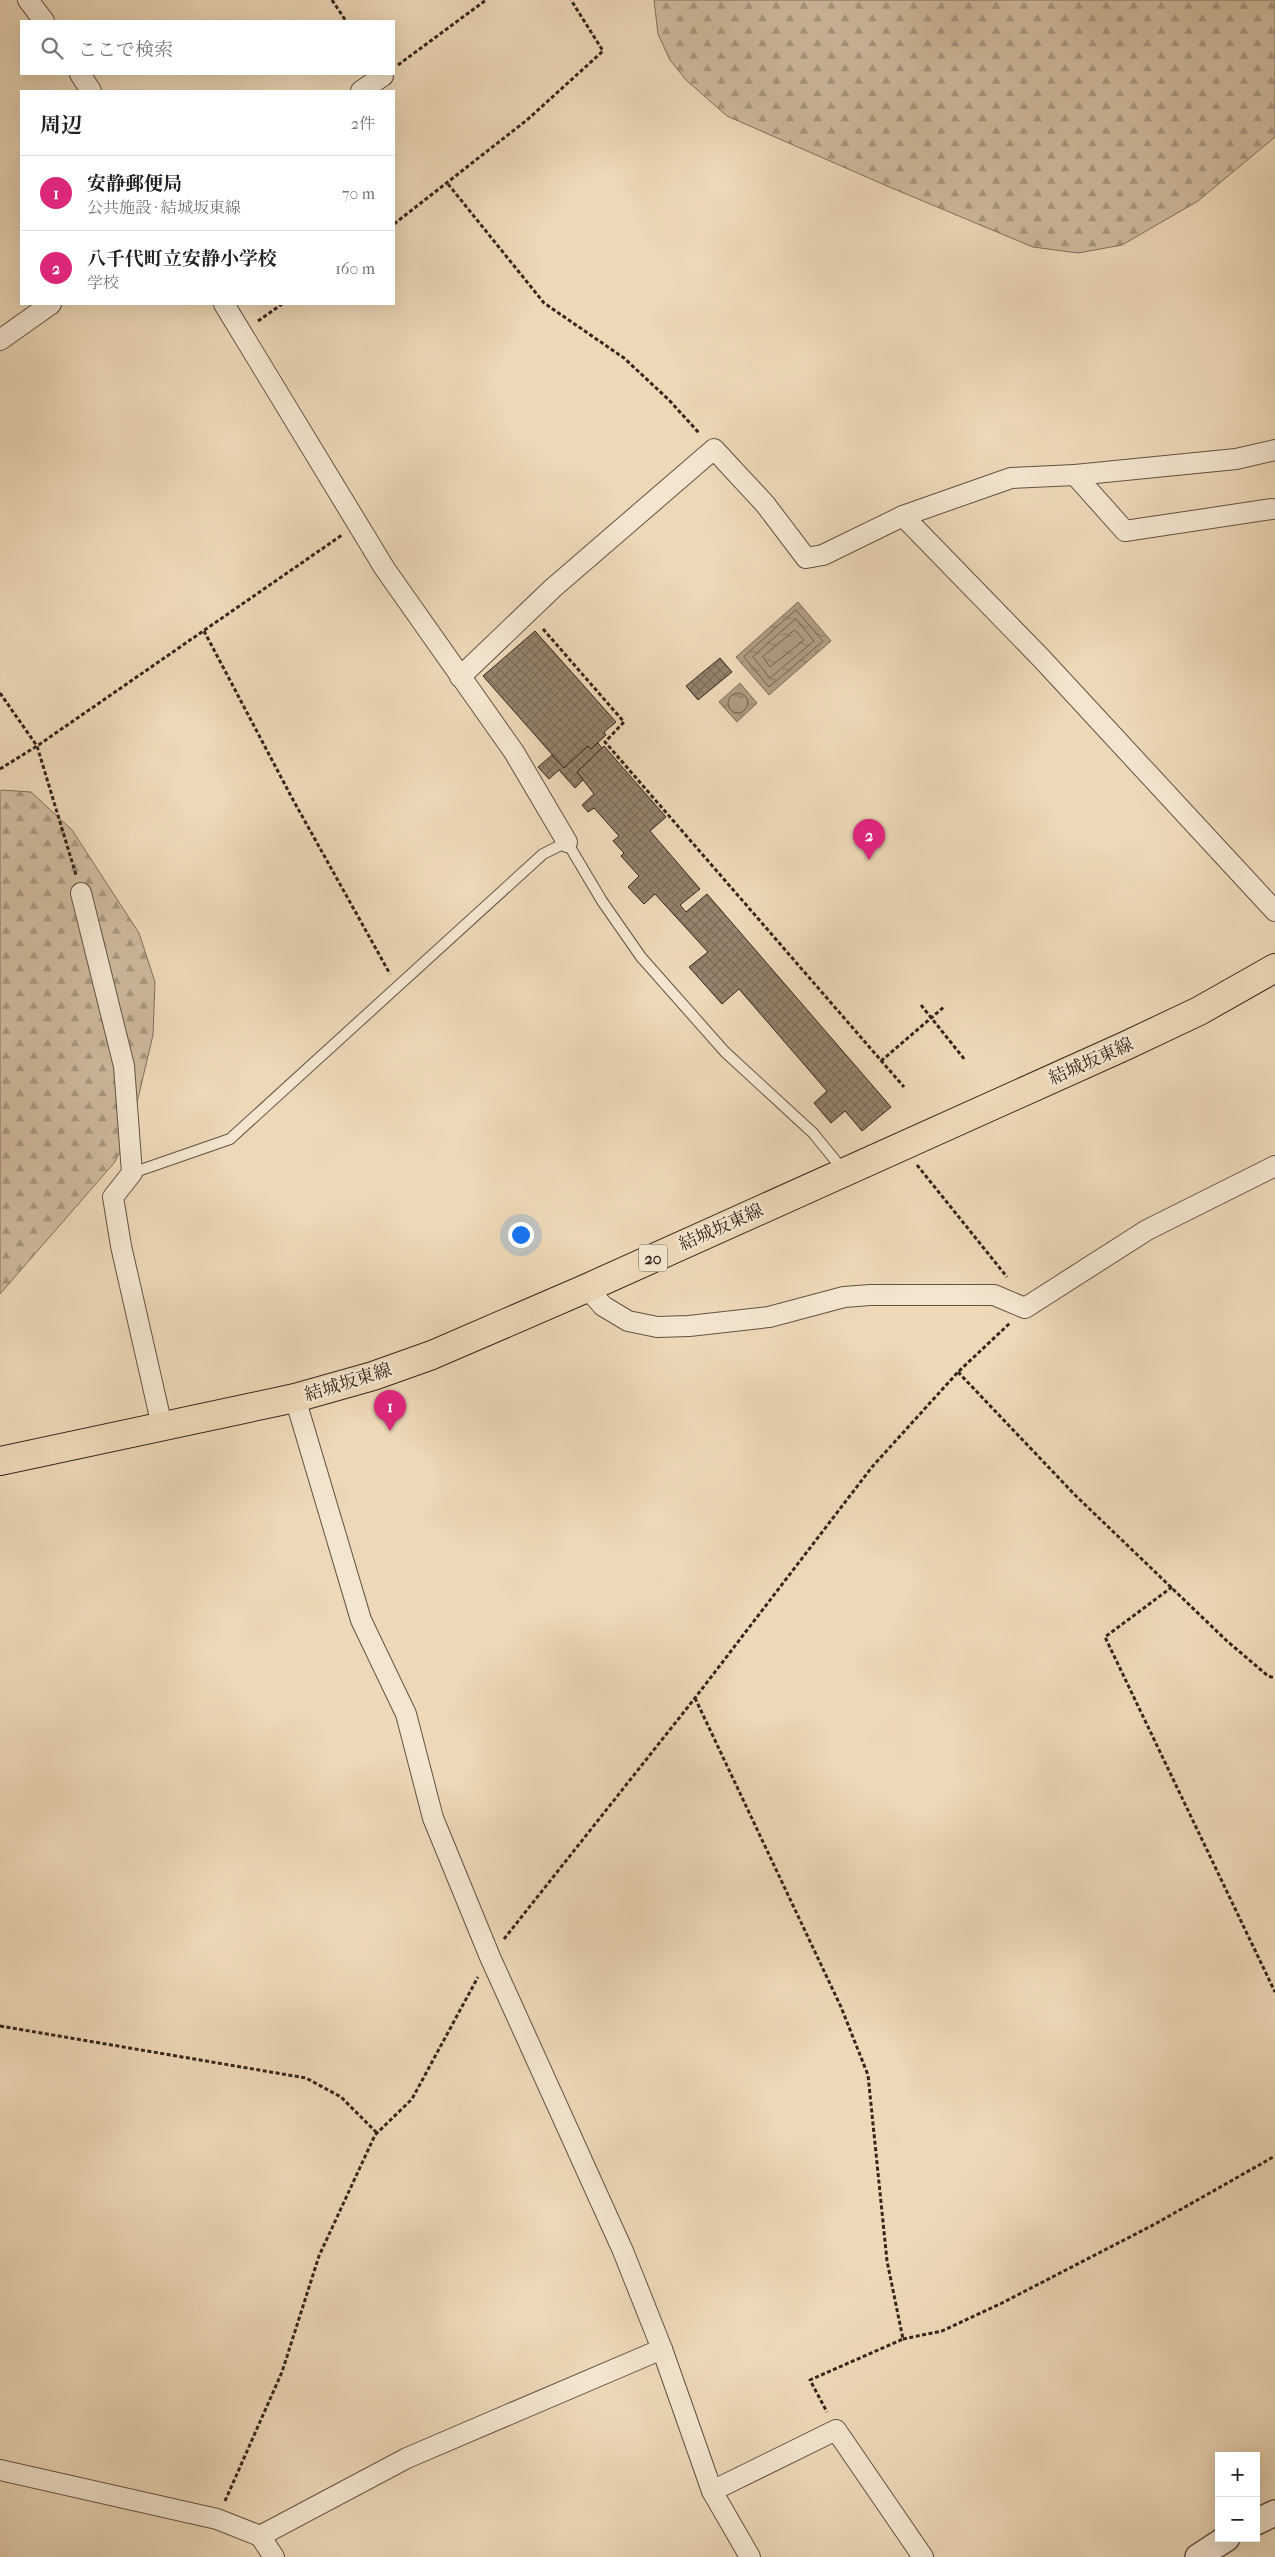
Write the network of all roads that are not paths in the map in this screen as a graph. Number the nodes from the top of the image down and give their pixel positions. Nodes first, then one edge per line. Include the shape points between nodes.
1 (28, 0) edge
2 (43, 20) edge
3 (81, 75) edge
4 (384, 75) edge
5 (90, 90) edge
6 (362, 90) edge
7 (50, 305) edge
8 (225, 305) edge
9 (0, 340) edge
10 (1275, 450) edge
11 (1075, 475) junction
12 (1272, 509) dead end
13 (903, 516) junction
14 (460, 677) junction
15 (567, 842) junction
16 (81, 893) road end
17 (1275, 912) edge
18 (1275, 968) edge
19 (1275, 1166) edge
20 (845, 1171) junction
21 (132, 1173) junction
22 (587, 1288) junction
23 (295, 1398) junction
24 (162, 1426) junction
25 (0, 1461) edge
26 (662, 2350) junction
27 (0, 2470) edge
28 (712, 2491) junction
29 (1275, 2513) edge
30 (1260, 2520) edge
31 (260, 2536) junction
32 (1221, 2542) edge
33 (274, 2557) edge
34 (750, 2557) edge
35 (923, 2557) edge
36 (1198, 2557) edge

1 - 2 street
3 - 5 street
4 - 6 street
7 - 9 street
8 - 14 street via 356,524
10 - 11 street via 1236,459
11 - 12 street via 1125,531
11 - 13 street via 1011,478
13 - 14 street via 823,555 806,558 765,504 714,449 553,588
13 - 17 street via 1042,658
14 - 15 street via 514,752
15 - 20 lane via 641,957 725,1052 813,1133
15 - 21 lane via 544,854 230,1139
16 - 21 street via 124,1066
18 - 20 main road, 結城坂東線 / 20 via 1199,1011
19 - 22 street via 1147,1230 1027,1307 994,1295 870,1295 844,1297 770,1317 657,1327 628,1321 603,1306
20 - 22 main road, 結城坂東線 / 20
21 - 24 street via 113,1198
22 - 23 main road, 結城坂東線 / 20 via 432,1355
23 - 24 main road, 結城坂東線 / 20
23 - 26 street via 361,1620 406,1714 433,1818 490,1957 623,2251
24 - 25 main road, 結城坂東線 / 20
26 - 28 street
26 - 31 street via 407,2458
27 - 31 street via 217,2519
28 - 34 street
28 - 35 street via 836,2430
29 - 30 street
31 - 33 street
32 - 36 street

